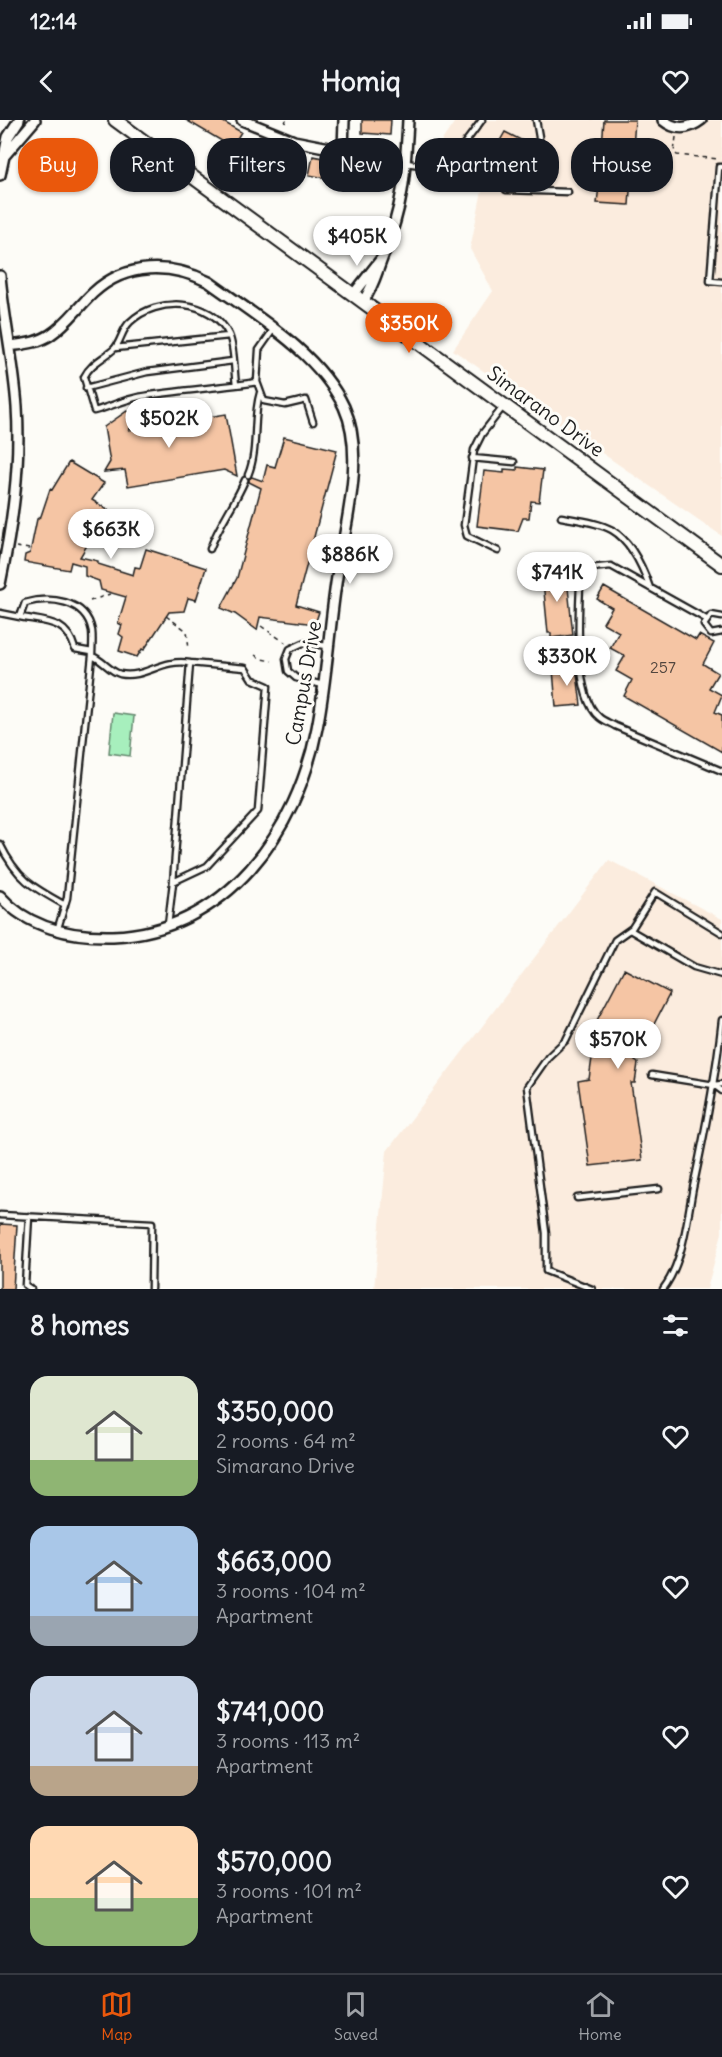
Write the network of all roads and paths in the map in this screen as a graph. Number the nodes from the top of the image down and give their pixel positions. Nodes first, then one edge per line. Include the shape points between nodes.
1 (19, 120) edge
2 (35, 120) edge
3 (115, 120) edge
4 (242, 120) edge
5 (344, 120) edge
6 (408, 120) edge
7 (482, 120) edge
8 (536, 120) edge
9 (663, 120) edge
10 (701, 120) edge
11 (676, 136) dead end
12 (343, 138) edge
13 (539, 138) edge
14 (319, 145) edge
15 (2, 156) edge
16 (722, 160) edge
17 (403, 162) edge
18 (406, 163) junction
19 (722, 167) edge
20 (0, 175) edge
21 (559, 191) edge
22 (568, 192) dead end
23 (0, 276) edge
24 (722, 282) edge
25 (358, 299) junction
26 (273, 330) junction
27 (230, 336) junction
28 (10, 346) junction
29 (115, 348) junction
30 (233, 361) junction
31 (257, 382) junction
32 (236, 385) junction
33 (86, 388) junction
34 (260, 393) junction
35 (504, 405) junction
36 (313, 422) dead end
37 (472, 458) junction
38 (514, 462) dead end
39 (561, 517) dead end
40 (15, 546) dead end
41 (30, 549) dead end
42 (210, 549) dead end
43 (498, 551) dead end
44 (722, 565) edge
45 (0, 584) edge
46 (650, 588) junction
47 (110, 594) dead end
48 (90, 601) dead end
49 (0, 613) edge
50 (166, 616) dead end
51 (20, 617) junction
52 (722, 617) edge
53 (706, 619) junction
54 (261, 626) dead end
55 (722, 633) edge
56 (286, 643) dead end
57 (328, 646) junction
58 (189, 650) dead end
59 (93, 654) junction
60 (255, 655) dead end
61 (272, 661) dead end
62 (190, 663) junction
63 (323, 685) junction
64 (722, 771) edge
65 (0, 844) edge
66 (173, 882) junction
67 (0, 896) edge
68 (65, 905) junction
69 (168, 925) junction
70 (630, 930) junction
71 (57, 931) junction
72 (722, 933) edge
73 (722, 975) edge
74 (722, 1020) edge
75 (652, 1075) dead end
76 (722, 1084) edge
77 (714, 1085) junction
78 (722, 1090) edge
79 (659, 1189) dead end
80 (577, 1198) dead end
81 (0, 1215) edge
82 (29, 1216) junction
83 (32, 1289) edge
84 (151, 1289) edge
85 (592, 1289) edge
86 (663, 1289) edge

1 - 15 street
2 - 15 street
3 - 25 street, Simarano Drive
4 - 14 street via 289,139
5 - 12 street
6 - 18 street
7 - 18 lane via 448,159 433,165
8 - 13 lane
9 - 10 street via 680,128
11 - 16 path via 677,155
15 - 20 street
17 - 18 street
18 - 25 street via 402,203 382,258
19 - 24 lane via 710,281
21 - 22 lane
23 - 28 street
25 - 35 street, Simarano Drive
26 - 28 street, Campus Drive via 209,282 176,269 155,267 118,276 93,292 48,336
26 - 31 lane via 259,350
26 - 57 street, Campus Drive via 318,366 344,406 353,436 349,504
27 - 29 lane
27 - 29 lane via 202,309 164,304 130,322
27 - 30 lane
28 - 45 street via 17,410 15,506
29 - 33 lane via 88,369 84,377
30 - 32 lane
30 - 33 lane via 147,372
31 - 32 lane
31 - 34 lane
32 - 33 lane via 138,397 94,411
34 - 36 lane via 264,401 285,405 306,400
34 - 42 lane via 253,456 236,501 219,525
35 - 37 lane via 482,434
35 - 44 street, Simarano Drive
37 - 38 lane
37 - 43 lane via 464,525 467,536
39 - 46 lane via 610,529 619,536 643,567
40 - 41 path
46 - 53 lane
46 - 64 lane via 611,566 581,569 577,627 589,704 599,717 615,726
47 - 48 path
49 - 51 lane
50 - 58 path via 187,631
51 - 59 lane via 63,627 70,633 75,649
51 - 59 lane via 25,603 36,600 47,598 72,604 92,630
52 - 53 lane via 715,614
53 - 55 lane via 708,633
54 - 56 path
57 - 63 street, Campus Drive
57 - 63 lane via 303,643 290,649 286,659 288,671 296,678
59 - 62 lane via 121,674 134,674 176,660
59 - 68 lane
60 - 61 path
62 - 66 lane
62 - 66 lane via 245,668 252,679 268,686 258,812 207,866
63 - 69 street, Campus Drive via 317,729 303,777 267,851 232,890
65 - 68 lane via 12,868 28,885
66 - 69 lane
67 - 71 street, Campus Drive via 36,923
68 - 71 lane
69 - 71 street, Campus Drive via 124,935
70 - 72 lane via 655,892
70 - 73 lane via 694,967
70 - 85 lane via 615,940 566,1040 527,1086 546,1233 546,1271
74 - 77 lane
75 - 77 lane
76 - 77 lane
77 - 78 lane
77 - 86 lane via 683,1238
79 - 80 lane
81 - 82 lane
82 - 83 lane via 25,1285
82 - 84 lane via 152,1223

